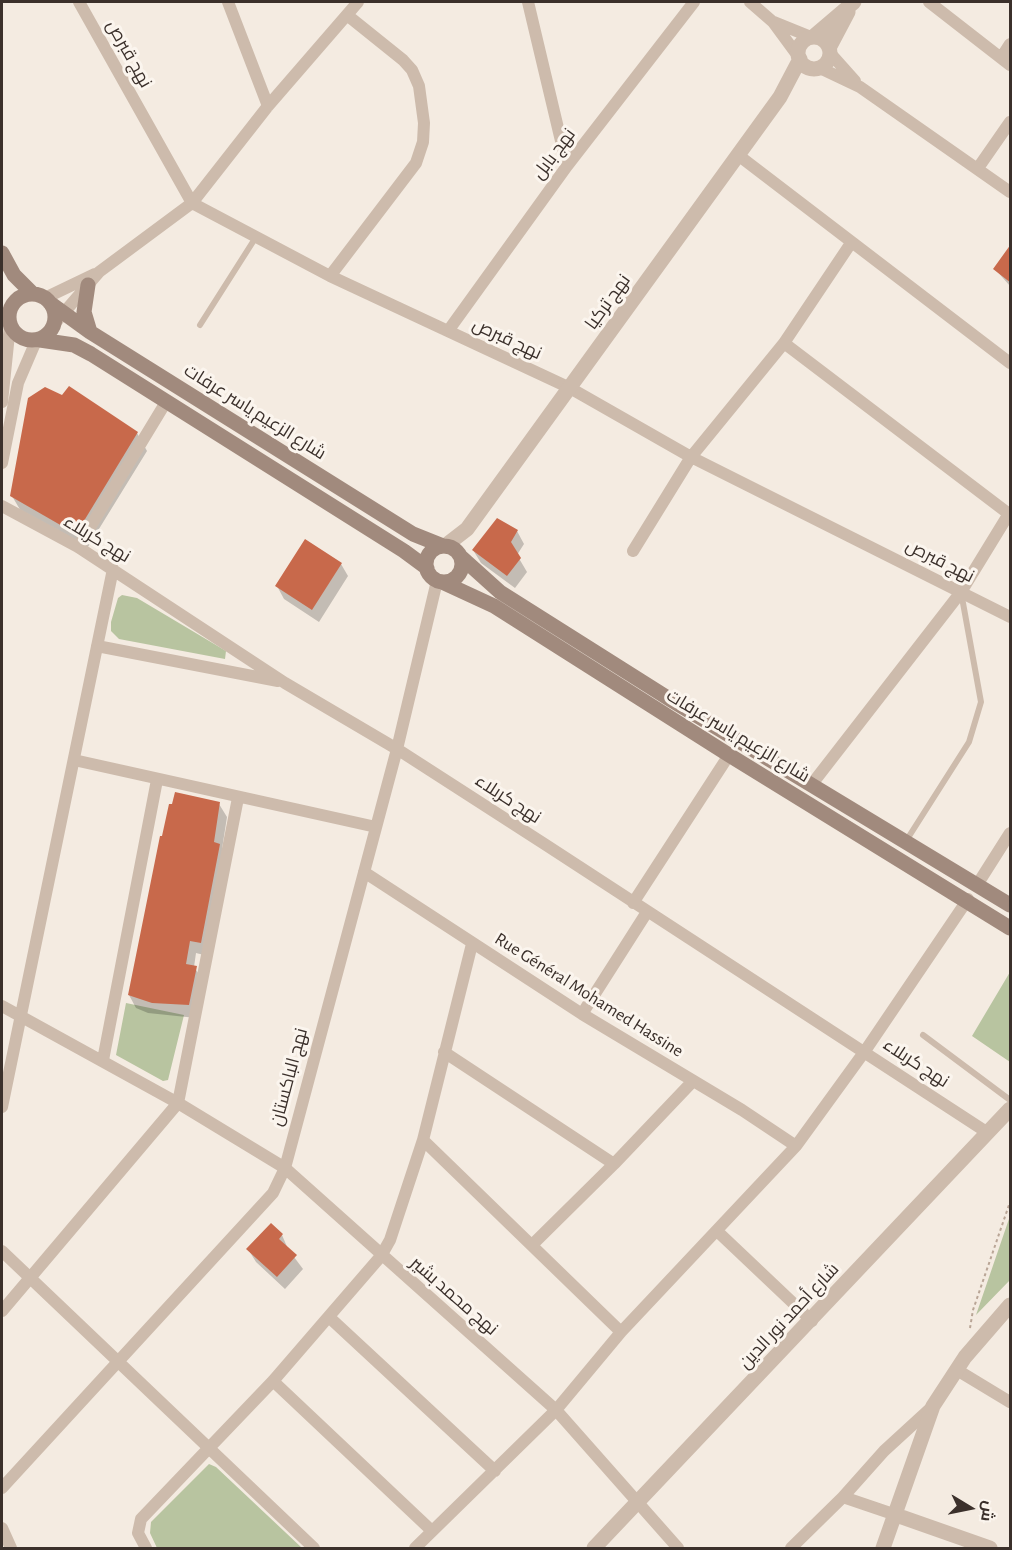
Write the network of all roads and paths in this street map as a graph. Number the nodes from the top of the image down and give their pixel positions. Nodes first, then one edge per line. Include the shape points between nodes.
1 (79, 2) edge
2 (228, 2) edge
3 (358, 2) edge
4 (528, 2) edge
5 (694, 2) edge
6 (750, 2) edge
7 (929, 2) edge
8 (853, 3) edge
9 (347, 15) junction
10 (773, 21) junction
11 (812, 37) junction
12 (1011, 44) edge
13 (830, 50) junction
14 (799, 57) junction
15 (1006, 61) edge
16 (817, 68) junction
17 (860, 87) junction
18 (780, 97) junction
19 (268, 106) junction
20 (1011, 122) edge
21 (738, 155) junction
22 (567, 166) junction
23 (978, 168) junction
24 (1011, 192) edge
25 (192, 203) junction
26 (256, 237) junction
27 (851, 243) junction
28 (2, 253) edge
29 (99, 272) junction
30 (330, 276) junction
31 (88, 285) junction
32 (43, 298) junction
33 (2, 301) edge
34 (59, 318) junction
35 (9, 323) junction
36 (200, 325) dead end
37 (90, 332) junction
38 (447, 332) junction
39 (38, 340) junction
40 (784, 343) junction
41 (1011, 363) edge
42 (570, 388) junction
43 (2, 402) edge
44 (166, 402) junction
45 (691, 457) junction
46 (2, 463) edge
47 (2, 506) edge
48 (1010, 513) edge
49 (78, 547) junction
50 (452, 551) junction
51 (633, 551) dead end
52 (427, 568) junction
53 (113, 569) junction
54 (440, 581) junction
55 (961, 592) junction
56 (1011, 617) edge
57 (97, 646) junction
58 (285, 683) junction
59 (397, 749) junction
60 (729, 755) junction
61 (74, 760) junction
62 (157, 780) junction
63 (812, 784) junction
64 (238, 798) junction
65 (376, 827) junction
66 (1011, 833) edge
67 (906, 841) junction
68 (364, 872) junction
69 (977, 885) junction
70 (968, 899) junction
71 (633, 903) junction
72 (1011, 905) edge
73 (647, 912) junction
74 (1011, 927) edge
75 (472, 944) junction
76 (2, 1006) edge
77 (582, 1014) junction
78 (21, 1016) junction
79 (923, 1035) dead end
80 (865, 1052) junction
81 (444, 1053) junction
82 (103, 1060) junction
83 (693, 1081) junction
84 (1011, 1100) edge
85 (178, 1103) junction
86 (2, 1107) edge
87 (1011, 1109) edge
88 (988, 1133) junction
89 (423, 1140) junction
90 (796, 1146) junction
91 (614, 1164) junction
92 (285, 1168) junction
93 (1011, 1202) edge
94 (717, 1231) junction
95 (533, 1244) junction
96 (2, 1251) edge
97 (381, 1256) junction
98 (29, 1276) junction
99 (1011, 1305) edge
100 (2, 1311) edge
101 (330, 1318) junction
102 (812, 1321) junction
103 (970, 1329) dead end
104 (621, 1332) junction
105 (116, 1361) junction
106 (957, 1370) junction
107 (273, 1381) junction
108 (1011, 1401) edge
109 (933, 1406) junction
110 (555, 1410) junction
111 (208, 1448) junction
112 (495, 1471) junction
113 (2, 1488) edge
114 (843, 1497) junction
115 (640, 1502) junction
116 (896, 1515) junction
117 (2, 1528) edge
118 (432, 1531) junction
119 (11, 1548) edge
120 (146, 1548) edge
121 (314, 1548) edge
122 (416, 1548) edge
123 (594, 1548) edge
124 (678, 1548) edge
125 (791, 1548) edge
126 (883, 1548) edge
127 (990, 1548) edge

1 - 25 street, نهج قبرص
2 - 19 street
3 - 9 street
4 - 22 street
5 - 22 street, نهج بابل
6 - 10 street
7 - 15 street
8 - 11 street
8 - 13 street
9 - 19 street
9 - 30 street via 412,70 419,86 423,141 416,163
10 - 11 street
10 - 14 street
11 - 13 street via 826,42
11 - 14 street via 801,44
12 - 15 street
13 - 16 street via 829,59
13 - 17 street
14 - 16 street via 808,68
14 - 18 street, نهج تركيا
16 - 17 street
16 - 18 street, نهج تركيا
17 - 23 street
18 - 21 street, نهج تركيا
19 - 25 street
20 - 23 street
21 - 27 street
21 - 42 street, نهج تركيا
22 - 38 street, نهج بابل
23 - 24 street
25 - 26 street, نهج قبرص
25 - 29 street
26 - 30 street, نهج قبرص
26 - 36 lane
27 - 40 street
27 - 41 street
28 - 32 main road, شارع الزعيم ياسر عرفات via 14,275
29 - 31 street
29 - 32 street
30 - 38 street, نهج قبرص
31 - 34 street
31 - 37 main road via 84,312
32 - 34 main road, شارع الزعيم ياسر عرفات
32 - 35 main road via 14,302
33 - 35 main road
34 - 37 main road, شارع الزعيم ياسر عرفات
34 - 39 main road via 52,330
35 - 39 main road via 17,336
35 - 43 street
37 - 50 main road, شارع الزعيم ياسر عرفات via 413,534
38 - 42 street, نهج قبرص
39 - 44 main road via 74,345
39 - 46 street via 18,383
40 - 45 street
40 - 48 street
42 - 45 street, نهج قبرص
42 - 50 street, نهج تركيا
44 - 49 street
44 - 52 main road
45 - 51 street
45 - 55 street, نهج قبرص
47 - 49 street, نهج كربلاء
48 - 55 street
49 - 53 street, نهج كربلاء
50 - 52 main road via 432,551
50 - 54 main road via 462,567 457,576
50 - 63 main road, شارع الزعيم ياسر عرفات via 500,592
52 - 54 main road
53 - 57 street
53 - 58 street, نهج كربلاء
54 - 59 street, نهج الباكستان
54 - 60 main road, شارع الزعيم ياسر عرفات via 494,606
55 - 56 street, نهج قبرص
55 - 63 street
55 - 67 lane via 981,702 969,742
57 - 58 street
57 - 61 street
58 - 59 street, نهج كربلاء
59 - 65 street, نهج الباكستان
59 - 71 street, نهج كربلاء
60 - 70 main road, شارع الزعيم ياسر عرفات
60 - 71 street
61 - 62 street
61 - 78 street
62 - 64 street
62 - 82 street
63 - 67 main road, شارع الزعيم ياسر عرفات
64 - 65 street
64 - 85 street
65 - 68 street, نهج الباكستان
66 - 69 street
67 - 69 main road, شارع الزعيم ياسر عرفات
68 - 75 street, Rue Général Mohamed Hassine
68 - 92 street, نهج الباكستان
69 - 72 main road, شارع الزعيم ياسر عرفات
70 - 74 main road, شارع الزعيم ياسر عرفات
70 - 80 street
71 - 73 street, نهج كربلاء
73 - 77 street
73 - 80 street, نهج كربلاء
75 - 77 street, Rue Général Mohamed Hassine
75 - 81 street
76 - 78 street, نهج محمد بشير
77 - 83 street, Rue Général Mohamed Hassine
78 - 82 street, نهج محمد بشير
78 - 86 street
79 - 84 lane
80 - 88 street, نهج كربلاء
80 - 90 street
81 - 89 street
81 - 91 street
82 - 85 street, نهج محمد بشير
83 - 90 street, Rue Général Mohamed Hassine
83 - 91 street
85 - 92 street, نهج محمد بشير
85 - 98 street
87 - 88 street, شارع أحمد نور الدين
88 - 102 street, شارع أحمد نور الدين
89 - 95 street
89 - 97 street
90 - 94 street
91 - 95 street
92 - 97 street, نهج محمد بشير
92 - 105 street, نهج الباكستان via 273,1193
93 - 103 path
94 - 102 street
94 - 104 street
95 - 104 street
96 - 98 street
97 - 101 street
97 - 110 street, نهج محمد بشير
98 - 100 street
98 - 105 street
99 - 106 street
101 - 107 street
101 - 112 street
102 - 115 street, شارع أحمد نور الدين
104 - 110 street
105 - 111 street
105 - 113 street, نهج الباكستان
106 - 108 street
106 - 109 street
107 - 111 street
107 - 118 street
109 - 114 street via 884,1451
109 - 116 street
110 - 112 street
110 - 115 street, نهج محمد بشير
111 - 120 street via 141,1519 138,1533
111 - 121 street
112 - 118 street
114 - 116 street
114 - 125 street
115 - 123 street, شارع أحمد نور الدين
115 - 124 street, نهج محمد بشير
116 - 126 street
116 - 127 street
117 - 119 street
118 - 122 street

